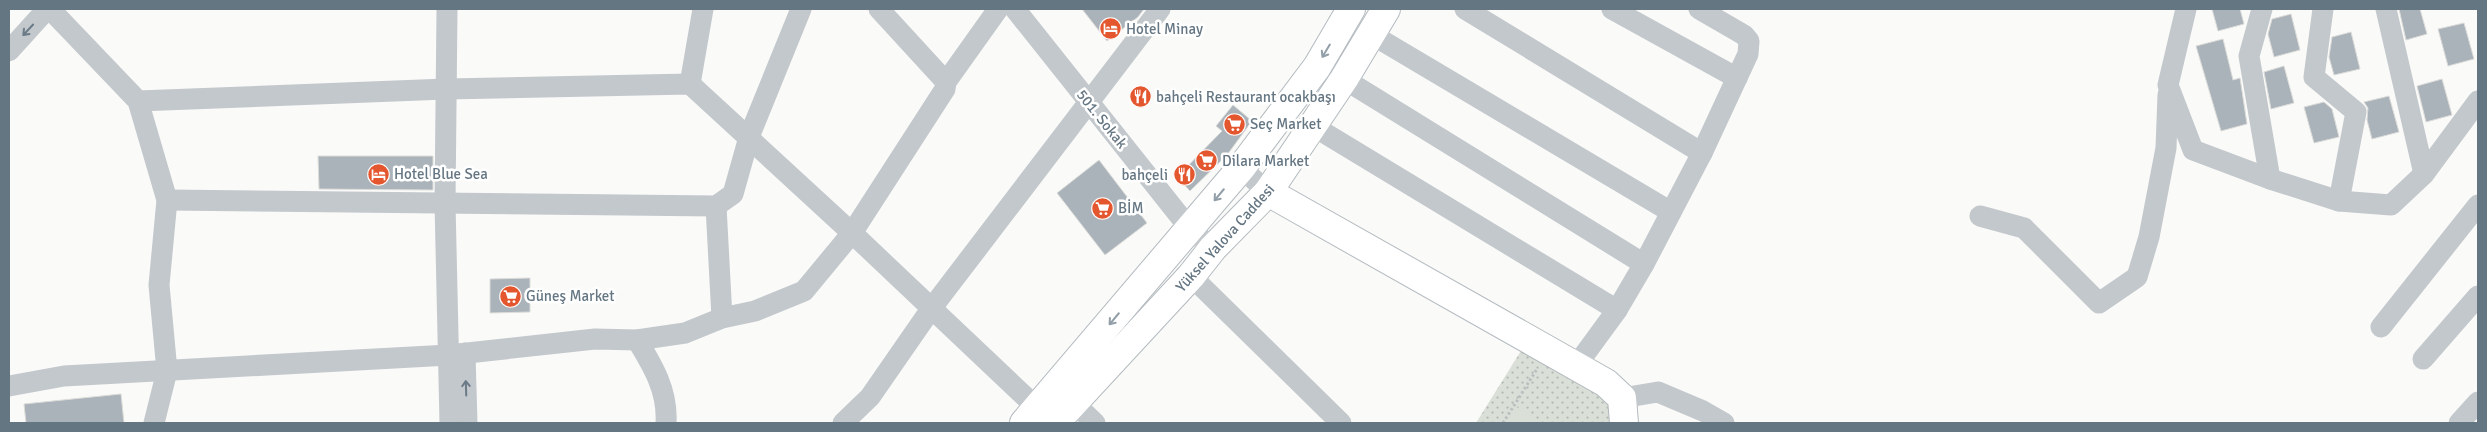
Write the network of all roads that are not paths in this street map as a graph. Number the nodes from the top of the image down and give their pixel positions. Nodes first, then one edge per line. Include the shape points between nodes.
1 (49, 9) edge
2 (447, 9) edge
3 (703, 9) edge
4 (802, 9) edge
5 (879, 9) edge
6 (998, 9) edge
7 (1015, 9) edge
8 (1160, 9) edge
9 (1351, 9) edge
10 (1386, 9) edge
11 (1465, 9) edge
12 (1612, 9) edge
13 (1699, 9) edge
14 (2186, 9) edge
15 (2262, 9) edge
16 (2323, 9) edge
17 (2386, 9) edge
18 (1371, 34) junction
19 (9, 51) edge
20 (1737, 78) junction
21 (1344, 79) junction
22 (946, 82) junction
23 (690, 84) junction
24 (2168, 85) junction
25 (446, 89) junction
26 (138, 101) junction
27 (2478, 101) edge
28 (1089, 103) junction
29 (1313, 126) junction
30 (748, 137) junction
31 (1702, 153) junction
32 (1241, 168) junction
33 (2424, 174) junction
34 (2270, 179) junction
35 (1268, 192) junction
36 (167, 200) junction
37 (2339, 201) junction
38 (445, 203) junction
39 (2478, 205) edge
40 (716, 206) junction
41 (1671, 212) junction
42 (1980, 216) dead end
43 (1190, 229) junction
44 (852, 233) junction
45 (1213, 248) junction
46 (1644, 264) junction
47 (1191, 276) junction
48 (2478, 296) edge
49 (931, 309) junction
50 (1617, 310) junction
51 (722, 318) junction
52 (2381, 326) dead end
53 (637, 340) junction
54 (457, 354) junction
55 (2423, 359) dead end
56 (1576, 366) junction
57 (167, 371) junction
58 (9, 386) edge
59 (2478, 402) edge
60 (1074, 403) junction
61 (1623, 411) edge
62 (1039, 418) edge
63 (154, 423) edge
64 (450, 423) edge
65 (467, 423) edge
66 (666, 423) edge
67 (843, 423) edge
68 (1095, 423) edge
69 (1340, 423) edge
70 (1724, 423) edge
71 (2460, 423) edge

1 -> 19 street
1 - 26 street
2 - 25 street
3 - 23 street
4 - 30 street
5 - 22 street
6 - 22 street
7 - 28 street, 501. Sokak
8 - 28 street
9 -> 32 main road, Yüksel Yalova Caddesi via 1317,67
10 - 18 main road, Yüksel Yalova Caddesi
11 - 31 street
12 - 20 street
13 - 20 street via 1749,41 1748,54
14 - 24 street
15 - 34 street via 2249,56
16 - 37 street via 2314,77 2356,112
17 - 33 street
18 - 21 main road, Yüksel Yalova Caddesi
18 - 41 street
20 - 31 street
21 - 29 main road, Yüksel Yalova Caddesi
21 - 46 street
22 - 44 street via 945,89
23 - 25 street
23 - 30 street
24 - 34 street via 2193,150
24 - 42 street via 2166,148 2149,237 2137,277 2100,303 2024,228
25 - 26 street
25 - 38 street
26 - 36 street
27 - 33 street
28 - 43 street, 501. Sokak
28 - 49 street
29 - 35 main road, Yüksel Yalova Caddesi
29 - 50 street
30 - 40 street via 732,194
30 - 44 street
31 - 41 street
32 - 35 street
32 -> 43 main road, Yüksel Yalova Caddesi
33 - 37 street via 2391,205
34 - 37 street
35 - 45 main road, Yüksel Yalova Caddesi
35 - 56 main road
36 - 38 street
36 - 57 street via 159,285
38 - 40 street
38 - 54 street
39 - 52 street
40 - 51 street
41 - 46 street
43 - 45 street, 501. Sokak
43 -> 62 main road, Yüksel Yalova Caddesi
44 - 49 street
44 - 51 street via 804,291 755,311
45 - 47 main road, Yüksel Yalova Caddesi
46 - 50 street
47 - 60 main road, Yüksel Yalova Caddesi
47 - 69 street
48 - 55 street
49 - 62 street
49 - 67 street via 870,397
50 - 56 street
51 - 53 street via 684,333
53 - 54 street via 595,339
53 - 66 street via 657,373 667,407
54 - 57 street
54 - 64 street
65 -> 54 street
56 - 61 main road via 1606,382
57 - 58 street via 64,376
57 - 63 street
59 - 71 street
60 - 62 main road, Yüksel Yalova Caddesi
60 - 68 street
61 - 70 street via 1658,392

